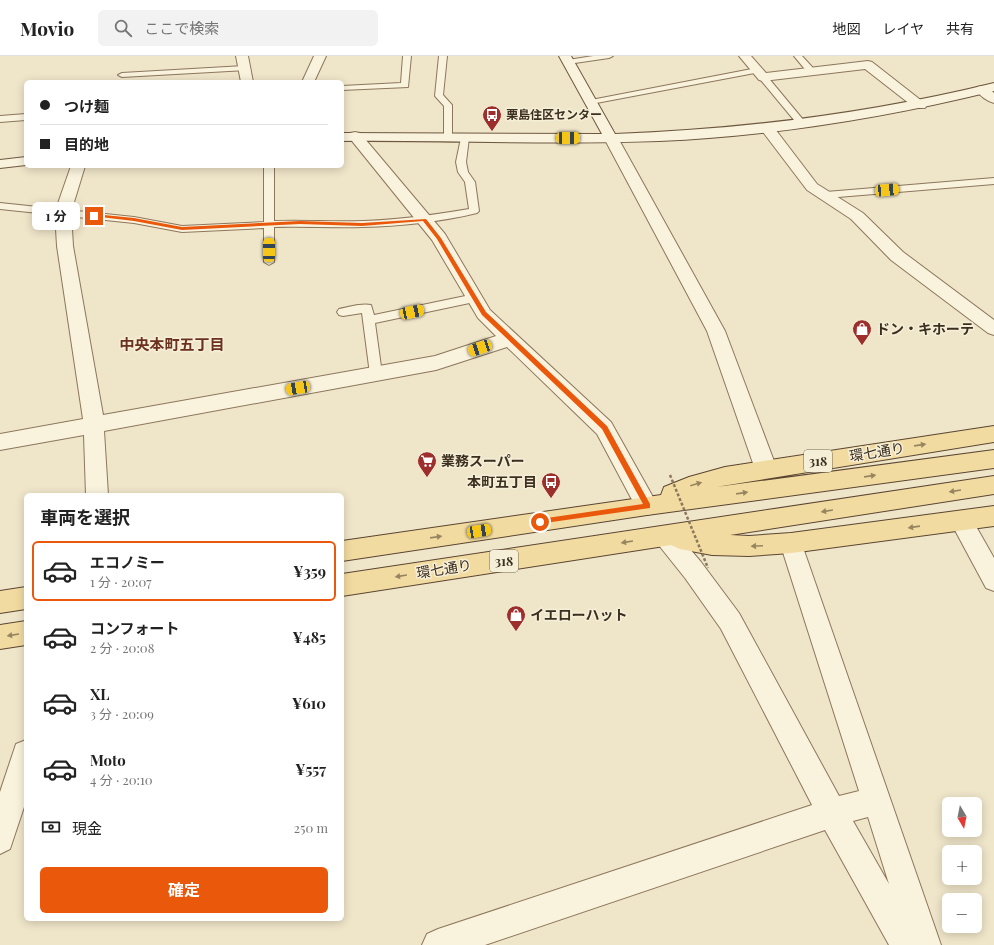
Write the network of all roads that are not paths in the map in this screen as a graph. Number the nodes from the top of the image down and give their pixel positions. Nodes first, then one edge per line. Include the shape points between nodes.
1 (320, 56) edge
2 (407, 56) edge
3 (443, 56) edge
4 (609, 56) edge
5 (745, 56) edge
6 (798, 56) edge
7 (566, 59) edge
8 (243, 62) edge
9 (811, 71) junction
10 (760, 73) junction
11 (122, 75) dead end
12 (247, 80) edge
13 (308, 80) edge
14 (344, 88) edge
15 (988, 89) edge
16 (994, 99) edge
17 (591, 102) junction
18 (920, 105) junction
19 (24, 117) edge
20 (0, 119) edge
21 (802, 124) junction
22 (767, 128) junction
23 (348, 137) edge
24 (448, 138) junction
25 (466, 138) junction
26 (611, 138) junction
27 (24, 161) edge
28 (0, 164) edge
29 (77, 168) edge
30 (269, 168) edge
31 (994, 181) edge
32 (826, 196) junction
33 (0, 206) edge
34 (63, 212) junction
35 (424, 220) junction
36 (270, 225) junction
37 (269, 262) dead end
38 (475, 298) junction
39 (343, 312) dead end
40 (369, 320) junction
41 (994, 328) edge
42 (509, 339) junction
43 (376, 374) junction
44 (94, 425) junction
45 (994, 434) edge
46 (0, 442) edge
47 (991, 459) edge
48 (766, 469) junction
49 (994, 485) edge
50 (97, 493) edge
51 (647, 506) junction
52 (994, 516) edge
53 (961, 521) junction
54 (665, 536) junction
55 (790, 544) junction
56 (344, 551) edge
57 (994, 580) edge
58 (344, 585) edge
59 (24, 598) edge
60 (0, 602) edge
61 (24, 633) edge
62 (0, 637) edge
63 (24, 761) edge
64 (876, 800) junction
65 (832, 813) junction
66 (0, 839) edge
67 (438, 945) edge
68 (907, 945) edge
69 (925, 945) edge

1 - 13 street via 319,65
2 - 14 lane via 405,85
3 - 24 lane via 439,96 448,105
4 - 7 lane
5 - 10 street
6 - 9 lane
7 - 17 street
8 - 11 lane
8 - 12 street
9 - 10 street
9 - 18 street via 868,65
10 - 17 lane
10 - 21 lane
15 - 16 street
15 - 18 street
17 - 26 street
18 - 21 street
19 - 20 lane
21 - 22 street
22 - 26 street via 677,136
22 - 32 street via 812,187
23 - 24 street
23 - 35 street
24 - 25 street
25 - 26 street
25 - 35 lane via 461,162 463,172 470,182 474,211
26 - 48 street via 716,331
27 - 28 street
29 - 34 street
30 - 36 lane
31 - 32 lane
32 - 41 street via 857,216 897,256
33 - 34 lane
34 - 36 lane via 134,220 182,229
34 - 44 street via 65,246
35 - 36 lane
35 - 38 street via 439,238
36 - 37 lane
38 - 40 lane
38 - 42 street via 484,314
39 - 40 lane via 367,308
40 - 43 lane
42 - 43 street via 436,363
42 - 51 street via 604,428
43 - 44 street
44 - 46 street
44 - 50 street
48 -> 45 main road, 環七通り / 318
51 -> 47 main road, 環七通り / 318
51 -> 48 main road, 環七通り / 318 via 689,486
49 -> 54 main road, 環七通り / 318
56 -> 51 main road, 環七通り / 318
52 - 53 main road, 環七通り / 318
53 -> 55 main road, 環七通り / 318
53 - 57 street
55 -> 54 main road, 環七通り / 318 via 712,545
54 -> 58 main road, 環七通り / 318
54 - 65 street via 730,621
55 - 64 street
59 - 60 main road
61 -> 62 main road
63 - 66 street
64 - 65 street
64 - 69 street
65 - 67 street
65 - 68 street

